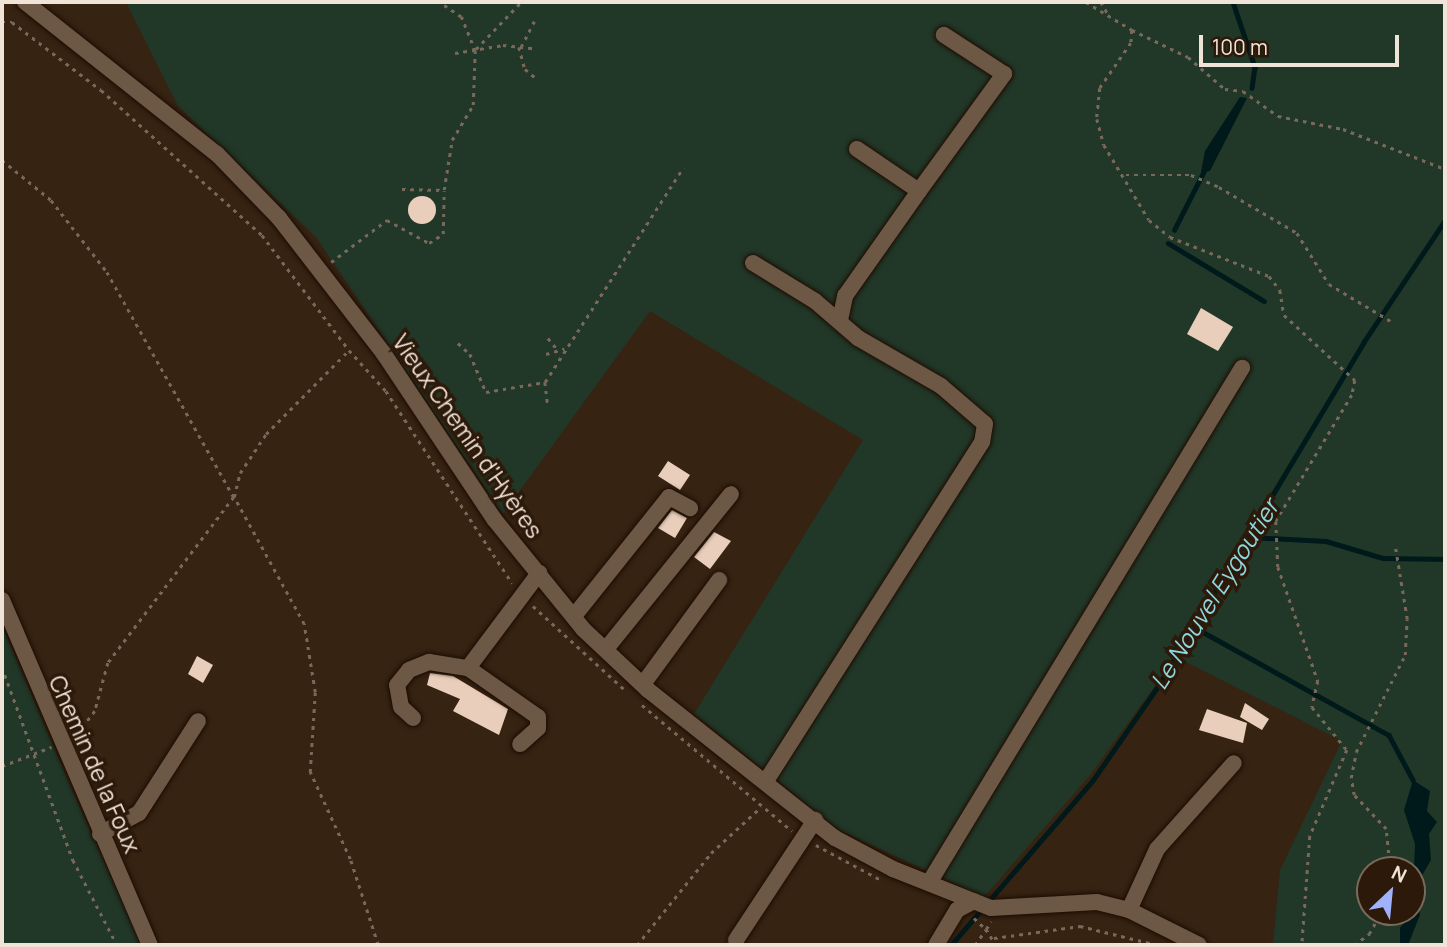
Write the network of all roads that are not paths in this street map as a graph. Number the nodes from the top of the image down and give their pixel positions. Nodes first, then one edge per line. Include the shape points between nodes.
1 (25, 2) edge
2 (944, 35) dead end
3 (857, 149) dead end
4 (919, 191) junction
5 (753, 263) dead end
6 (839, 320) junction
7 (1242, 368) dead end
8 (731, 494) dead end
9 (690, 508) dead end
10 (539, 573) junction
11 (719, 580) dead end
12 (2, 600) edge
13 (574, 616) junction
14 (6, 621) edge
15 (606, 649) junction
16 (468, 668) junction
17 (643, 684) junction
18 (413, 718) dead end
19 (198, 721) dead end
20 (520, 744) dead end
21 (1234, 763) dead end
22 (766, 781) junction
23 (815, 820) junction
24 (100, 834) junction
25 (929, 883) junction
26 (974, 901) junction
27 (1129, 910) junction
28 (736, 940) dead end
29 (1189, 943) edge
30 (150, 945) edge
31 (936, 945) edge

1 - 10 street, Vieux Chemin d'Hyères via 217,155 321,271
2 - 4 street via 1004,74
3 - 4 street
4 - 6 street via 845,296
5 - 6 street
6 - 22 street via 976,411 985,424 982,442
7 - 25 street
8 - 15 street
9 - 13 street via 669,497
10 - 13 street, Vieux Chemin d'Hyères
10 - 16 street
11 - 17 street
12 - 14 street, Chemin de la Foux
13 - 15 street, Vieux Chemin d'Hyères
14 - 24 street, Chemin de la Foux
15 - 17 street, Vieux Chemin d'Hyères
16 - 18 street via 429,662 409,670 397,685 401,707
16 - 20 street via 538,717 538,728
17 - 22 street, Vieux Chemin d'Hyères
19 - 24 street via 139,813
21 - 27 street via 1157,849
22 - 23 street, Vieux Chemin d'Hyères
23 - 25 street, Vieux Chemin d'Hyères via 855,851
23 - 28 street
24 - 30 street, Chemin de la Foux
25 - 26 street, Vieux Chemin d'Hyères
26 - 27 street, Vieux Chemin d'Hyères via 992,908 1097,902
26 - 31 street via 957,910
27 - 29 street

